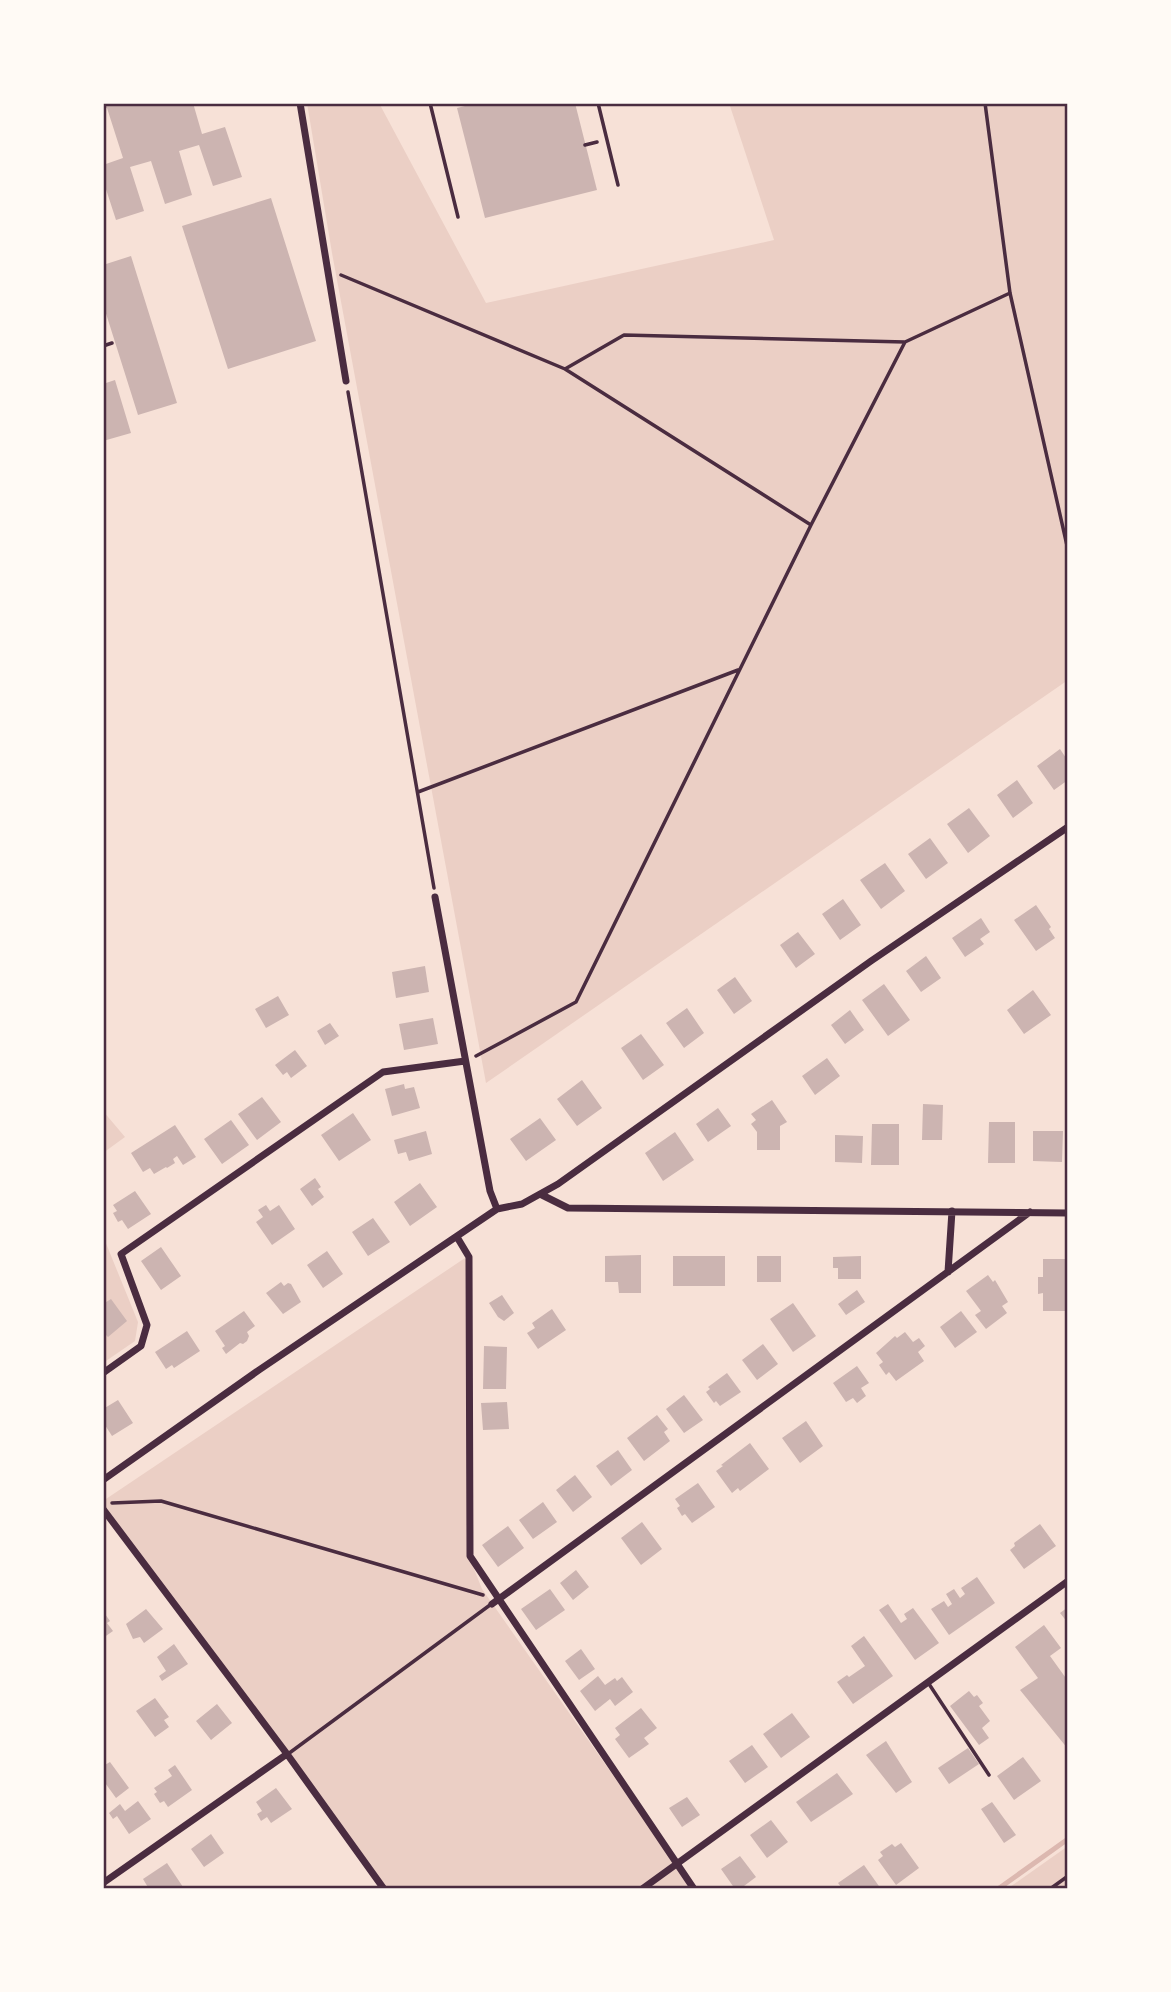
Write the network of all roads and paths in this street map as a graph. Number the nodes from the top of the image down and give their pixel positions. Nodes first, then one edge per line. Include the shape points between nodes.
1 (300, 103) edge
2 (430, 103) edge
3 (598, 103) edge
4 (985, 103) edge
5 (618, 185) dead end
6 (458, 218) dead end
7 (327, 270) junction
8 (1010, 293) junction
9 (905, 342) junction
10 (112, 343) dead end
11 (103, 346) edge
12 (565, 369) junction
13 (346, 380) joint
14 (811, 525) junction
15 (1068, 550) edge
16 (740, 669) junction
17 (418, 792) junction
18 (1068, 828) edge
19 (435, 897) joint
20 (466, 1061) junction
21 (542, 1195) junction
22 (498, 1209) junction
23 (952, 1211) junction
24 (1030, 1212) junction
25 (1068, 1213) edge
26 (457, 1237) junction
27 (948, 1272) junction
28 (103, 1373) edge
29 (103, 1480) edge
30 (103, 1504) edge
31 (103, 1509) edge
32 (1068, 1581) edge
33 (495, 1602) junction
34 (927, 1682) junction
35 (287, 1754) junction
36 (989, 1774) dead end
37 (676, 1865) junction
38 (1068, 1876) edge
39 (103, 1883) edge
40 (384, 1889) edge
41 (642, 1889) edge
42 (694, 1889) edge
43 (1050, 1889) edge

1 - 7 street
2 - 6 lane
3 - 5 lane
4 - 8 path
7 - 12 path
7 - 13 street
8 - 9 path
8 - 15 path
9 - 12 path via 624,335
9 - 14 path
10 - 11 path
12 - 14 path
13 - 17 path
14 - 16 path
16 - 17 path
16 - 20 path via 576,1002
17 - 19 path
18 - 21 street via 871,961
19 - 20 street
20 - 22 street via 490,1191
20 - 28 street via 383,1072 121,1254 147,1325 141,1346
21 - 22 street
21 - 23 street via 568,1208
22 - 26 street
23 - 24 street
23 - 27 street
24 - 25 street
24 - 27 street
26 - 29 street
26 - 33 street via 469,1257 470,1556
27 - 33 street
30 - 33 path via 162,1501
31 - 35 street
32 - 34 street
33 - 35 lane
33 - 37 street
34 - 36 lane
34 - 37 street
35 - 39 street
35 - 40 street
37 - 41 street
37 - 42 street
38 - 43 path

